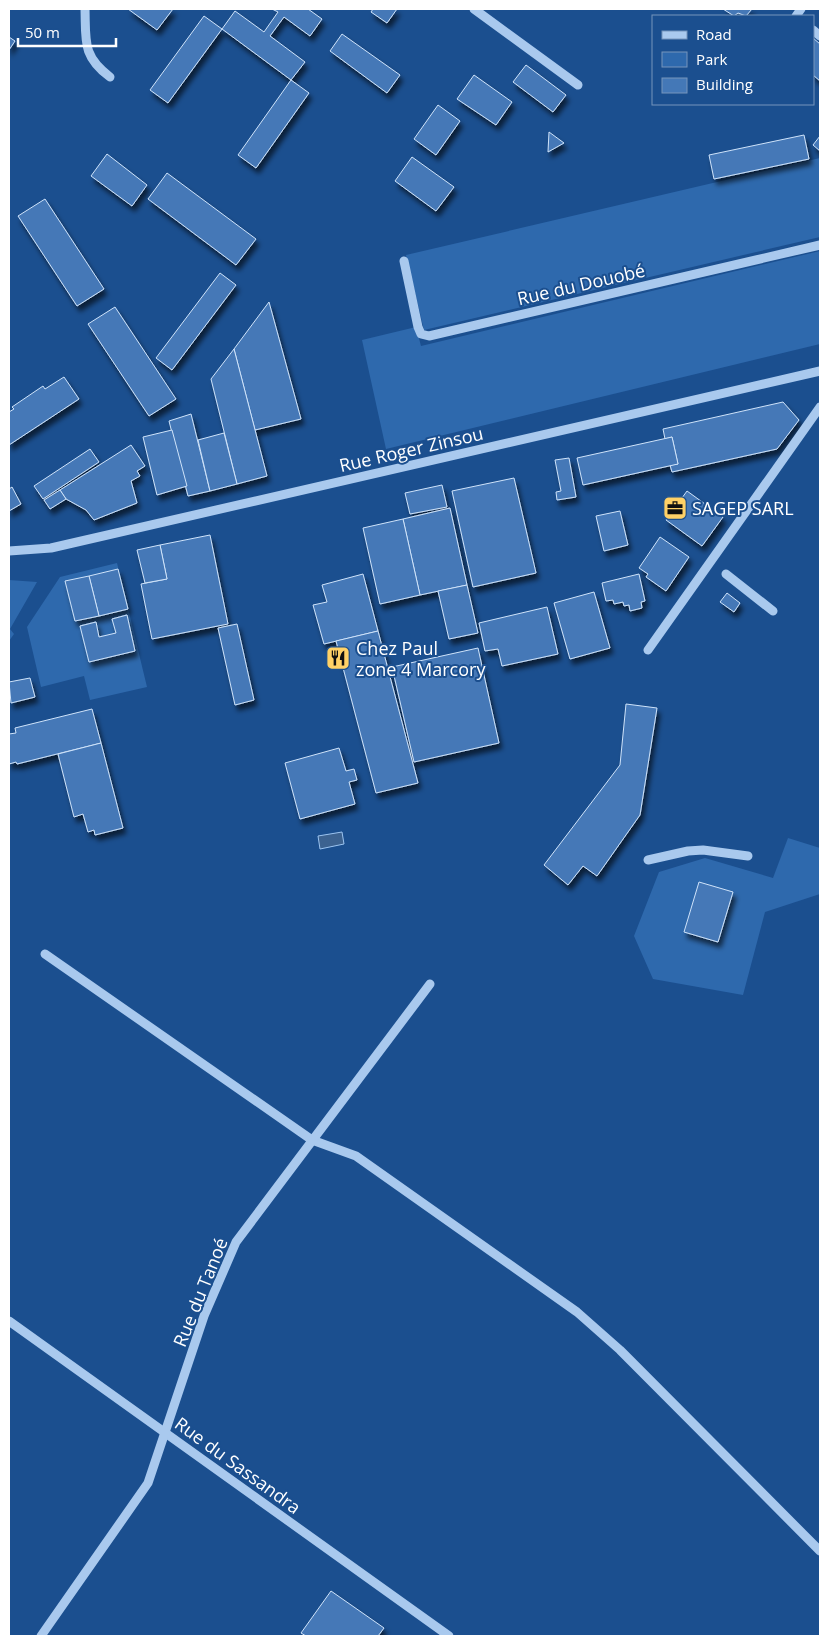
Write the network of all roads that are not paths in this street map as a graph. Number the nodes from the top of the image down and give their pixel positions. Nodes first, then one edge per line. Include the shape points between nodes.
1 (85, 9) edge
2 (474, 9) edge
3 (110, 77) dead end
4 (578, 85) dead end
5 (820, 246) edge
6 (404, 261) dead end
7 (820, 371) edge
8 (820, 407) edge
9 (9, 550) edge
10 (726, 574) dead end
11 (773, 611) dead end
12 (648, 650) dead end
13 (748, 856) dead end
14 (648, 860) dead end
15 (45, 954) dead end
16 (430, 984) dead end
17 (312, 1140) junction
18 (9, 1321) edge
19 (166, 1433) junction
20 (820, 1551) edge
21 (41, 1636) edge
22 (449, 1636) edge

1 - 3 street via 86,48 97,68
2 - 4 street
5 - 6 street, Rue du Douobé via 428,336 421,334 418,326
7 - 9 street, Rue Roger Zinsou via 52,548
8 - 12 street
10 - 11 street
13 - 14 street via 704,850
15 - 17 street
16 - 17 street, Rue du Tanoé
17 - 19 street, Rue du Tanoé via 236,1242 204,1316
17 - 20 street via 356,1156 577,1312 620,1350
18 - 19 street, Rue du Sassandra
19 - 21 street, Rue du Tanoé via 148,1483
19 - 22 street, Rue du Sassandra

